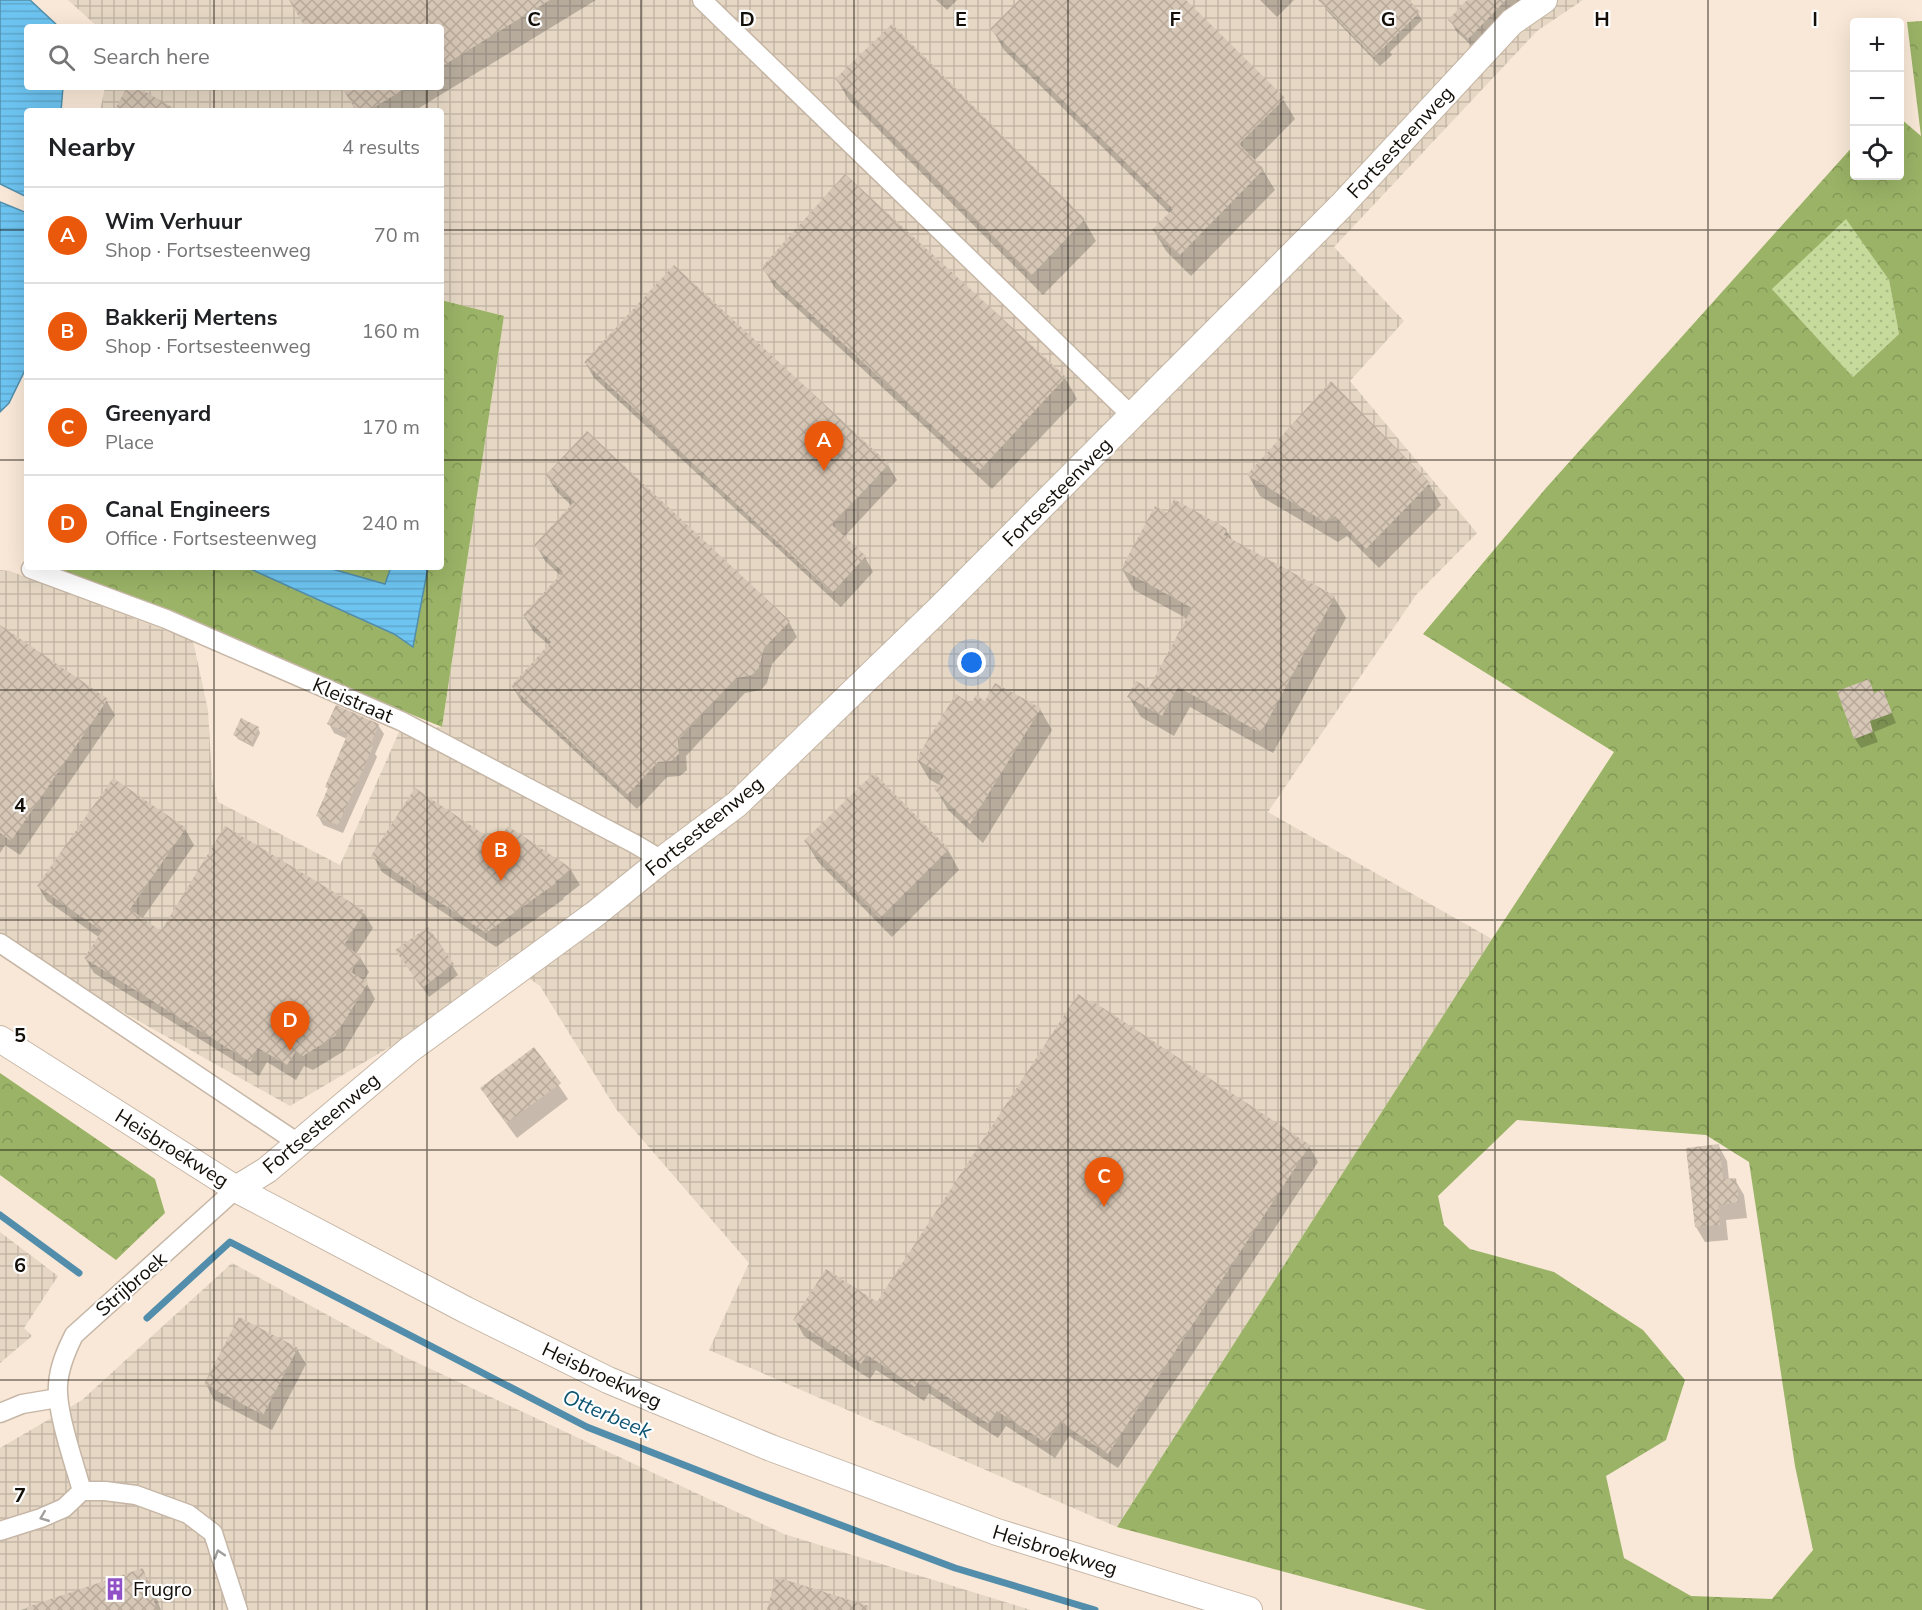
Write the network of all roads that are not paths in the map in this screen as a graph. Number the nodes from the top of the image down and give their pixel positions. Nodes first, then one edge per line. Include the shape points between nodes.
1 (702, 0) edge
2 (1544, 0) edge
3 (1132, 416) junction
4 (33, 570) edge
5 (662, 860) junction
6 (0, 944) edge
7 (0, 1039) edge
8 (298, 1143) junction
9 (236, 1189) junction
10 (58, 1398) junction
11 (0, 1413) edge
12 (82, 1491) junction
13 (0, 1531) edge
14 (238, 1610) edge
15 (1250, 1610) edge

1 - 3 street
2 - 3 street, Fortsesteenweg via 1512,22 1341,206
3 - 5 street, Fortsesteenweg via 737,804
4 - 5 street, Kleistraat via 166,619 401,721
5 - 8 street, Fortsesteenweg via 409,1050
6 - 8 street
7 - 9 street, Heisbroekweg
8 - 9 street, Fortsesteenweg via 267,1170
9 - 10 street, Strijbroek via 74,1335 61,1369
9 - 15 street, Heisbroekweg via 466,1310 619,1384 771,1448 997,1532
10 - 11 street via 22,1404
10 - 12 street, Strijbroek
12 -> 13 street via 64,1508
14 -> 12 street via 213,1533 188,1514 135,1495

